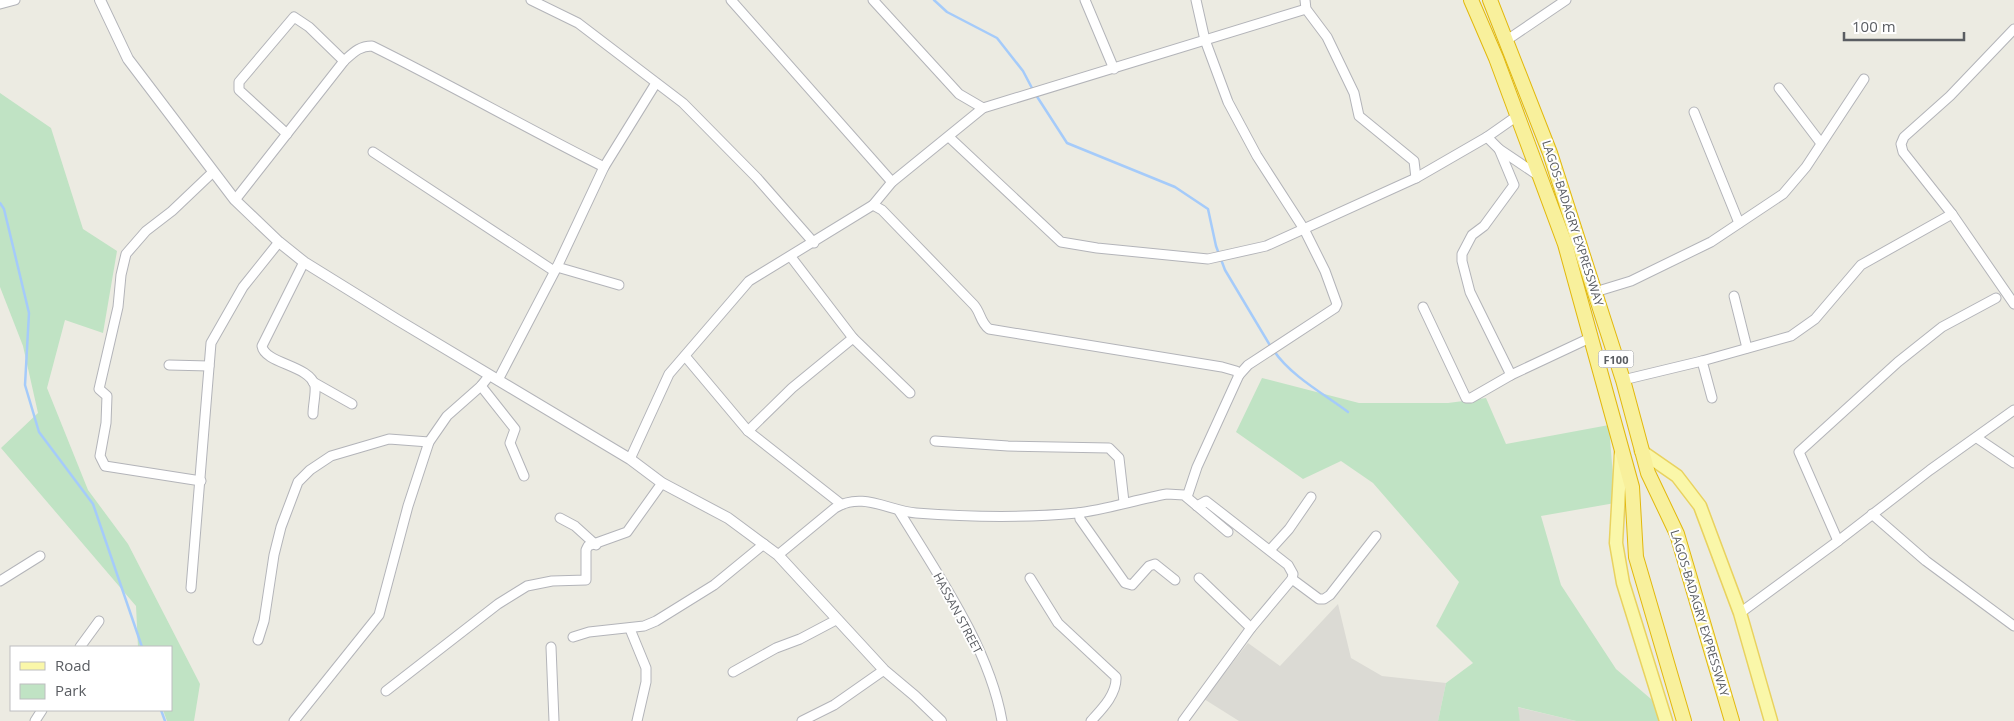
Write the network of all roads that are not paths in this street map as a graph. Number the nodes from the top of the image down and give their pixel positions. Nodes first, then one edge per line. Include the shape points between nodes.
1 (15, 0) edge
2 (100, 0) edge
3 (731, 0) edge
4 (873, 0) edge
5 (1085, 0) edge
6 (1196, 0) edge
7 (1471, 0) edge
8 (1490, 0) edge
9 (1566, 0) edge
10 (536, 1) edge
11 (0, 4) edge
12 (1306, 4) edge
13 (2014, 29) edge
14 (1205, 40) junction
15 (1507, 40) junction
16 (344, 61) junction
17 (1114, 70) junction
18 (1864, 79) dead end
19 (656, 84) junction
20 (1779, 88) dead end
21 (983, 108) junction
22 (1694, 112) dead end
23 (1517, 116) junction
24 (287, 134) junction
25 (949, 137) junction
26 (1487, 138) junction
27 (1820, 142) junction
28 (1499, 149) junction
29 (373, 152) dead end
30 (604, 167) junction
31 (212, 172) junction
32 (1416, 178) junction
33 (1542, 178) junction
34 (892, 182) junction
35 (235, 200) junction
36 (873, 205) junction
37 (1952, 214) junction
38 (1739, 223) junction
39 (1304, 229) junction
40 (279, 242) junction
41 (814, 243) junction
42 (791, 257) junction
43 (304, 262) junction
44 (555, 269) junction
45 (620, 285) dead end
46 (1595, 292) junction
47 (1734, 296) dead end
48 (1996, 298) dead end
49 (2014, 304) edge
50 (1423, 307) dead end
51 (1592, 337) junction
52 (853, 338) junction
53 (1747, 348) junction
54 (685, 356) junction
55 (1702, 361) junction
56 (169, 365) dead end
57 (209, 366) junction
58 (1239, 375) junction
59 (1511, 375) junction
60 (493, 378) junction
61 (1623, 380) junction
62 (313, 382) junction
63 (481, 386) junction
64 (910, 394) dead end
65 (1712, 398) dead end
66 (352, 404) dead end
67 (2014, 410) edge
68 (312, 414) dead end
69 (748, 431) junction
70 (1977, 438) junction
71 (935, 440) dead end
72 (1621, 440) junction
73 (429, 442) junction
74 (1641, 451) junction
75 (630, 459) junction
76 (2014, 463) edge
77 (524, 476) dead end
78 (201, 481) junction
79 (662, 482) junction
80 (1187, 497) junction
81 (1312, 497) dead end
82 (1124, 502) junction
83 (841, 504) junction
84 (1197, 506) junction
85 (899, 511) junction
86 (1079, 513) junction
87 (1872, 514) junction
88 (560, 518) dead end
89 (1228, 532) dead end
90 (1376, 536) dead end
91 (1838, 541) junction
92 (764, 544) junction
93 (596, 545) junction
94 (1270, 550) junction
95 (778, 555) junction
96 (40, 556) dead end
97 (1030, 578) dead end
98 (1199, 578) dead end
99 (1292, 579) junction
100 (1175, 580) dead end
101 (0, 581) edge
102 (191, 588) dead end
103 (1740, 613) junction
104 (836, 620) junction
105 (99, 621) dead end
106 (2014, 626) edge
107 (1251, 628) junction
108 (630, 629) junction
109 (573, 637) dead end
110 (258, 640) dead end
111 (81, 646) edge
112 (551, 647) dead end
113 (884, 670) junction
114 (733, 672) dead end
115 (386, 691) dead end
116 (294, 721) edge
117 (554, 721) edge
118 (637, 721) edge
119 (802, 721) edge
120 (941, 721) edge
121 (1002, 721) edge
122 (1091, 721) edge
123 (1183, 721) edge
124 (1666, 721) edge
125 (1684, 721) edge
126 (1732, 721) edge
127 (1771, 721) edge

1 - 11 street
2 - 31 street via 128,59
3 - 34 street
4 - 21 street via 959,94
5 - 17 street
6 - 14 street
7 - 23 highway, LAGOS-BADAGRY EXPRESSWAY / F100
8 - 15 highway, LAGOS-BADAGRY EXPRESSWAY / F100
9 - 15 street
10 - 19 street via 578,23
12 - 14 street
12 - 32 street via 1343,69 1354,93 1359,116 1414,161
13 - 37 street via 1950,96 1904,137 1901,144 1903,152
14 - 17 street
14 - 39 street via 1232,110
15 - 46 highway, LAGOS-BADAGRY EXPRESSWAY / F100 via 1545,137
16 - 24 street
16 - 24 street via 309,27 294,18 239,82 239,90
16 - 30 street via 356,50 372,46
17 - 21 street
18 - 27 street
19 - 30 street
19 - 41 street via 704,122
20 - 27 street
21 - 25 street
22 - 38 street
23 - 26 street
23 - 33 highway, LAGOS-BADAGRY EXPRESSWAY / F100
24 - 35 street
25 - 34 street
25 - 39 street via 1061,242 1208,259 1266,246
26 - 28 street
26 - 32 street
27 - 38 street via 1806,166 1782,194
28 - 33 street
28 - 59 street via 1514,185 1484,226 1472,235 1462,254 1462,262 1470,292
29 - 44 street
30 - 44 street
31 - 35 street
31 - 78 street via 146,231 126,254 118,307 99,388 107,396 100,456 105,466
32 - 39 street
33 - 51 highway, LAGOS-BADAGRY EXPRESSWAY / F100
34 - 36 street
35 - 40 street
36 - 41 street
36 - 58 street via 882,210 974,305 981,322 989,329 1222,368 1236,371
37 - 49 street
37 - 53 street via 1861,265 1815,319 1791,336
38 - 46 street via 1711,242 1632,281
39 - 58 street via 1337,304
40 - 43 street
40 - 57 street via 243,287 211,343
41 - 42 street
42 - 52 street
42 - 54 street via 749,282
43 - 60 street
43 - 62 street via 262,346 267,353 309,376
44 - 45 street
44 - 60 street
46 - 61 highway, LAGOS-BADAGRY EXPRESSWAY / F100
47 - 53 street
48 - 91 street via 1942,328 1898,362 1799,452
50 - 59 street via 1466,398
51 - 59 street
51 - 72 highway, LAGOS-BADAGRY EXPRESSWAY / F100
52 - 64 street
52 - 69 street via 792,388
53 - 55 street
54 - 69 street
54 - 75 street via 669,374
55 - 61 street
55 - 65 street
56 - 57 street
57 - 78 street
58 - 80 street via 1197,467
60 - 63 street
60 - 75 street
61 - 74 highway, LAGOS-BADAGRY EXPRESSWAY / F100
62 - 66 street
62 - 68 street
63 - 73 street via 447,416
63 - 77 street via 515,430 510,443
67 - 70 street
69 - 83 street
70 - 76 street
70 - 87 street
71 - 82 street via 1008,446 1109,448 1119,458
72 - 124 main road, LAGOS-BADAGRY EXPRESSWAY via 1616,543 1623,583
72 - 125 highway, LAGOS-BADAGRY EXPRESSWAY / F100 via 1632,487 1636,556
73 - 110 street via 389,439 332,456 298,482 281,527
73 - 116 street via 379,615
74 - 103 main road via 1677,476 1700,506
74 - 126 highway, LAGOS-BADAGRY EXPRESSWAY / F100 via 1677,534
75 - 79 street
78 - 102 street
79 - 92 street via 728,518
79 - 93 street via 627,532
80 - 82 street via 1167,494
80 - 84 street
81 - 94 street
82 - 86 street
83 - 85 street via 869,501 886,504
83 - 95 street
84 - 89 street
84 - 94 street via 1206,501
85 - 86 street via 1005,517
85 - 121 street, HASSAN STREET via 966,625 990,676
86 - 100 street via 1125,584 1132,585 1149,566 1155,564
87 - 91 street
87 - 106 street via 1926,560
88 - 93 street via 575,526
90 - 99 street via 1324,600
91 - 103 street
92 - 95 street
92 - 108 street via 714,585 656,621
93 - 115 street via 588,546 586,550 587,578 584,582 552,581 527,586
94 - 99 street via 1292,570
95 - 104 street
96 - 101 street
97 - 122 street via 1058,622 1116,677 1117,686 1112,695
98 - 107 street
99 - 107 street
103 - 127 main road
104 - 113 street
104 - 114 street
105 - 111 street
107 - 123 street
108 - 109 street via 590,632
108 - 118 street via 646,668
112 - 117 street
113 - 119 street via 834,705
113 - 120 street

